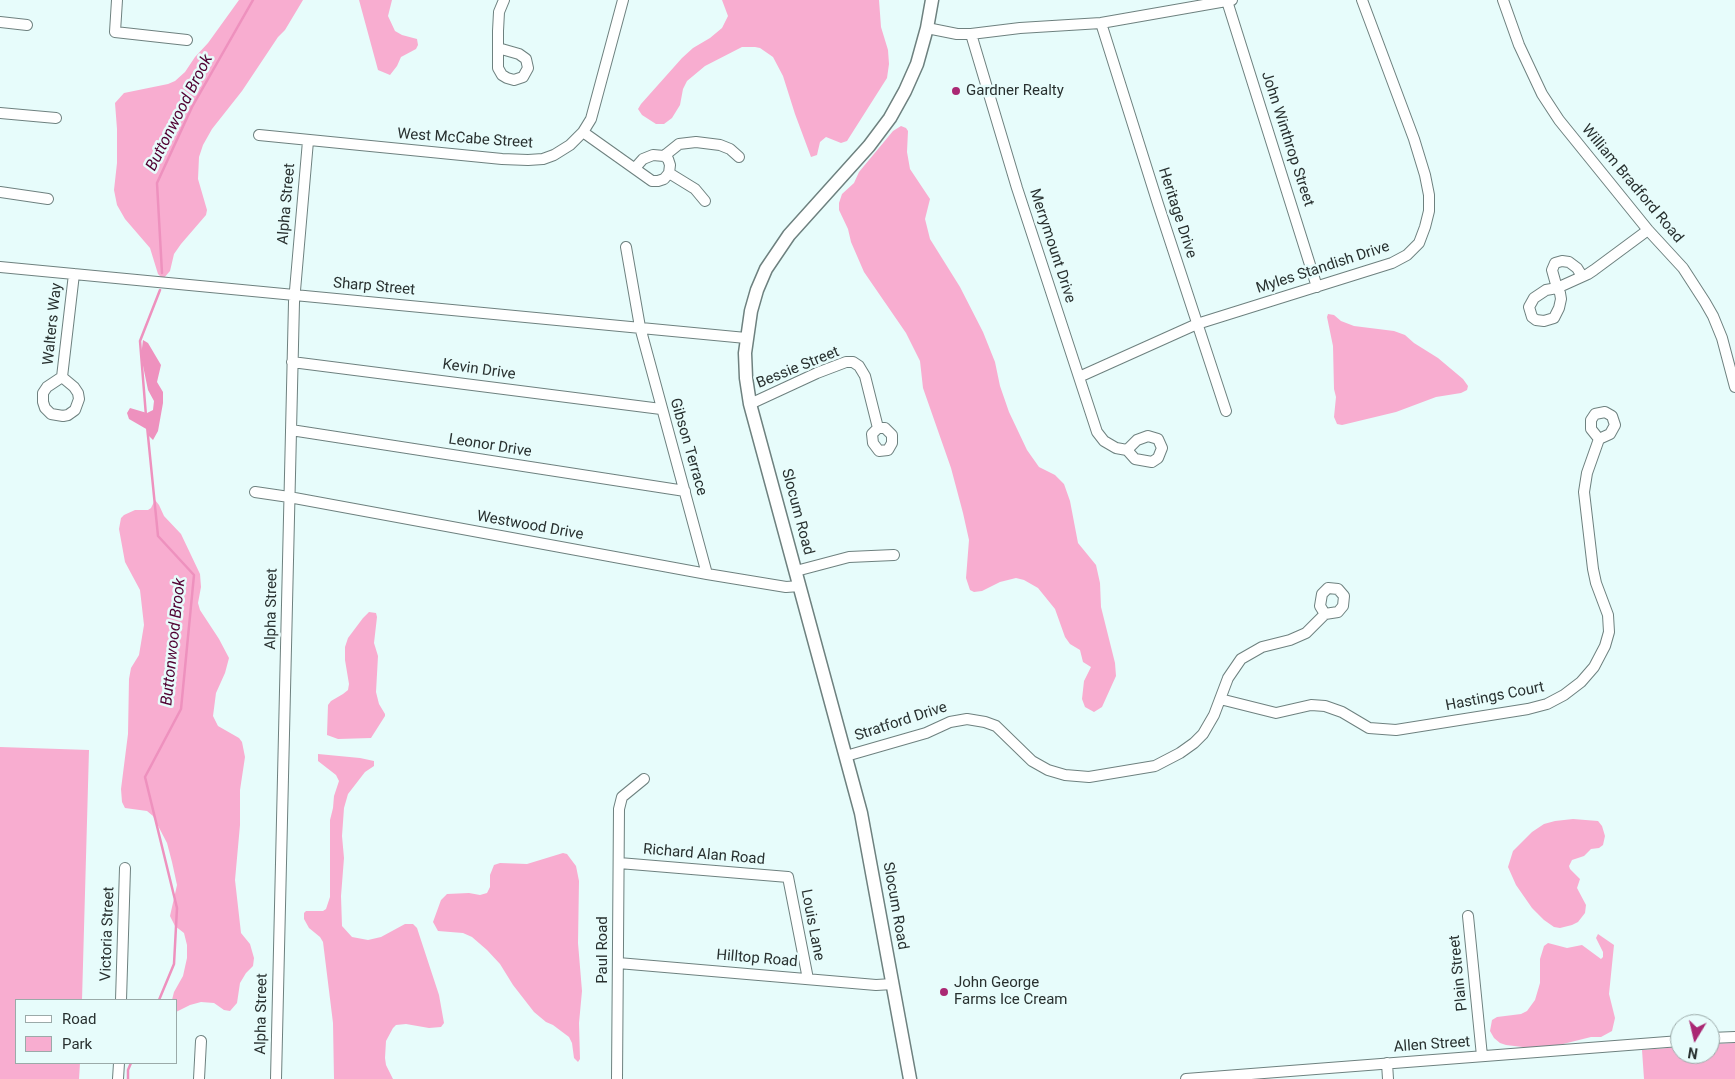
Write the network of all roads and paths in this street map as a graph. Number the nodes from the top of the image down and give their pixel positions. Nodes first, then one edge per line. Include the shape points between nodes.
1 (117, 0) edge
2 (504, 0) edge
3 (623, 0) edge
4 (932, 0) edge
5 (1230, 0) edge
6 (1362, 0) edge
7 (1503, 0) edge
8 (0, 22) edge
9 (1101, 24) junction
10 (27, 25) dead end
11 (927, 28) junction
12 (971, 34) junction
13 (186, 40) dead end
14 (498, 48) dead end
15 (0, 113) edge
16 (56, 118) dead end
17 (583, 132) junction
18 (259, 135) dead end
19 (308, 141) junction
20 (664, 156) junction
21 (739, 157) dead end
22 (635, 168) junction
23 (668, 173) junction
24 (0, 192) edge
25 (48, 199) dead end
26 (705, 201) dead end
27 (1648, 230) junction
28 (626, 247) dead end
29 (0, 267) edge
30 (74, 274) junction
31 (1582, 276) junction
32 (1317, 287) junction
33 (294, 295) junction
34 (1197, 324) junction
35 (640, 327) junction
36 (746, 338) junction
37 (292, 362) junction
38 (62, 377) dead end
39 (1079, 377) junction
40 (1735, 387) edge
41 (750, 404) junction
42 (661, 409) junction
43 (1226, 411) dead end
44 (878, 428) dead end
45 (291, 430) junction
46 (1599, 439) dead end
47 (1127, 450) dead end
48 (685, 491) junction
49 (254, 492) dead end
50 (289, 497) junction
51 (894, 555) dead end
52 (796, 571) junction
53 (707, 574) junction
54 (800, 586) junction
55 (1324, 614) dead end
56 (1220, 699) junction
57 (846, 756) junction
58 (644, 779) dead end
59 (619, 863) junction
60 (124, 868) dead end
61 (788, 877) joint
62 (1468, 916) dead end
63 (618, 963) junction
64 (808, 978) junction
65 (893, 984) junction
66 (121, 999) edge
67 (1735, 1036) edge
68 (1720, 1037) edge
69 (202, 1041) dead end
70 (1670, 1042) edge
71 (1482, 1056) junction
72 (1387, 1063) junction
73 (119, 1064) edge
74 (1304, 1074) edge
75 (118, 1079) edge
76 (199, 1079) edge
77 (276, 1079) edge
78 (617, 1079) edge
79 (910, 1079) edge
80 (1186, 1079) edge
81 (1388, 1079) edge

1 - 13 street via 115,32
2 - 14 street via 499,12
3 - 17 street, West McCabe Street via 595,107
4 - 11 main road, Slocum Road
5 - 9 street
5 - 32 street, John Winthrop Street
6 - 32 street, Myles Standish Drive via 1425,175 1428,216 1419,243 1407,255 1392,263
7 - 27 street, William Bradford Road via 1519,45 1548,104
8 - 10 street
9 - 12 street
9 - 34 street, Heritage Drive
11 - 12 street
11 - 36 main road, Slocum Road via 911,78 890,118 771,260 755,295
12 - 39 street, Merrymount Drive
15 - 16 street
17 - 19 street, West McCabe Street via 554,155 528,160
17 - 22 street
18 - 19 street, West McCabe Street
19 - 33 street, Alpha Street
20 - 21 street via 679,144 696,142 720,145
20 - 22 street via 647,157
20 - 23 street via 670,163
22 - 23 street via 654,182 664,179
23 - 26 street via 695,189
24 - 25 street
27 - 31 street
27 - 40 street, William Bradford Road via 1682,268 1712,313
28 - 35 street, Gibson Terrace
29 - 30 street, Sharp Street
30 - 33 street, Sharp Street
30 - 38 street, Walters Way
31 - 31 street via 1557,288 1553,265 1569,262
32 - 34 street, Myles Standish Drive
33 - 35 street, Sharp Street
33 - 37 street, Alpha Street
34 - 39 street, Myles Standish Drive
34 - 43 street, Heritage Drive
35 - 36 street, Sharp Street
35 - 42 street, Gibson Terrace
36 - 41 main road, Slocum Road via 745,370
37 - 42 street, Kevin Drive
37 - 45 street, Alpha Street
39 - 47 street, Merrymount Drive via 1101,438 1111,446
41 - 44 street, Bessie Street via 848,362 857,364 865,376
41 - 52 main road, Slocum Road
42 - 48 street, Gibson Terrace
45 - 48 street, Leonor Drive
45 - 50 street, Alpha Street
46 - 56 street, Hastings Court via 1584,492 1593,569 1608,615 1609,632 1606,646 1594,667 1564,696 1528,709 1396,730 1369,728 1325,706 1307,706 1276,713
48 - 53 street, Gibson Terrace
49 - 50 street, Westwood Drive
50 - 53 street, Westwood Drive
50 - 77 street, Alpha Street
51 - 52 street via 849,557
52 - 54 main road, Slocum Road
53 - 54 street, Westwood Drive via 786,588
54 - 57 main road, Slocum Road
55 - 56 street, Stratford Drive via 1303,635 1262,647 1241,659 1228,678
56 - 57 street, Stratford Drive via 1210,723 1194,743 1166,762 1137,770 1089,777 1052,772 1028,758 996,726 967,719
57 - 65 main road, Slocum Road via 864,826
58 - 59 street, Paul Road via 622,797 618,821
59 - 61 street, Richard Alan Road
59 - 63 street, Paul Road
60 - 66 street, Victoria Street
61 - 64 street, Louis Lane
62 - 71 street, Plain Street
63 - 64 street, Hilltop Road
63 - 78 street, Paul Road
64 - 65 street, Hilltop Road
65 - 79 main road, Slocum Road
67 - 68 street
69 - 76 street
70 - 71 street, Allen Street
71 - 72 street, Allen Street
72 - 74 street, Allen Street
72 - 81 street
73 - 75 street
74 - 80 street, Allen Street

